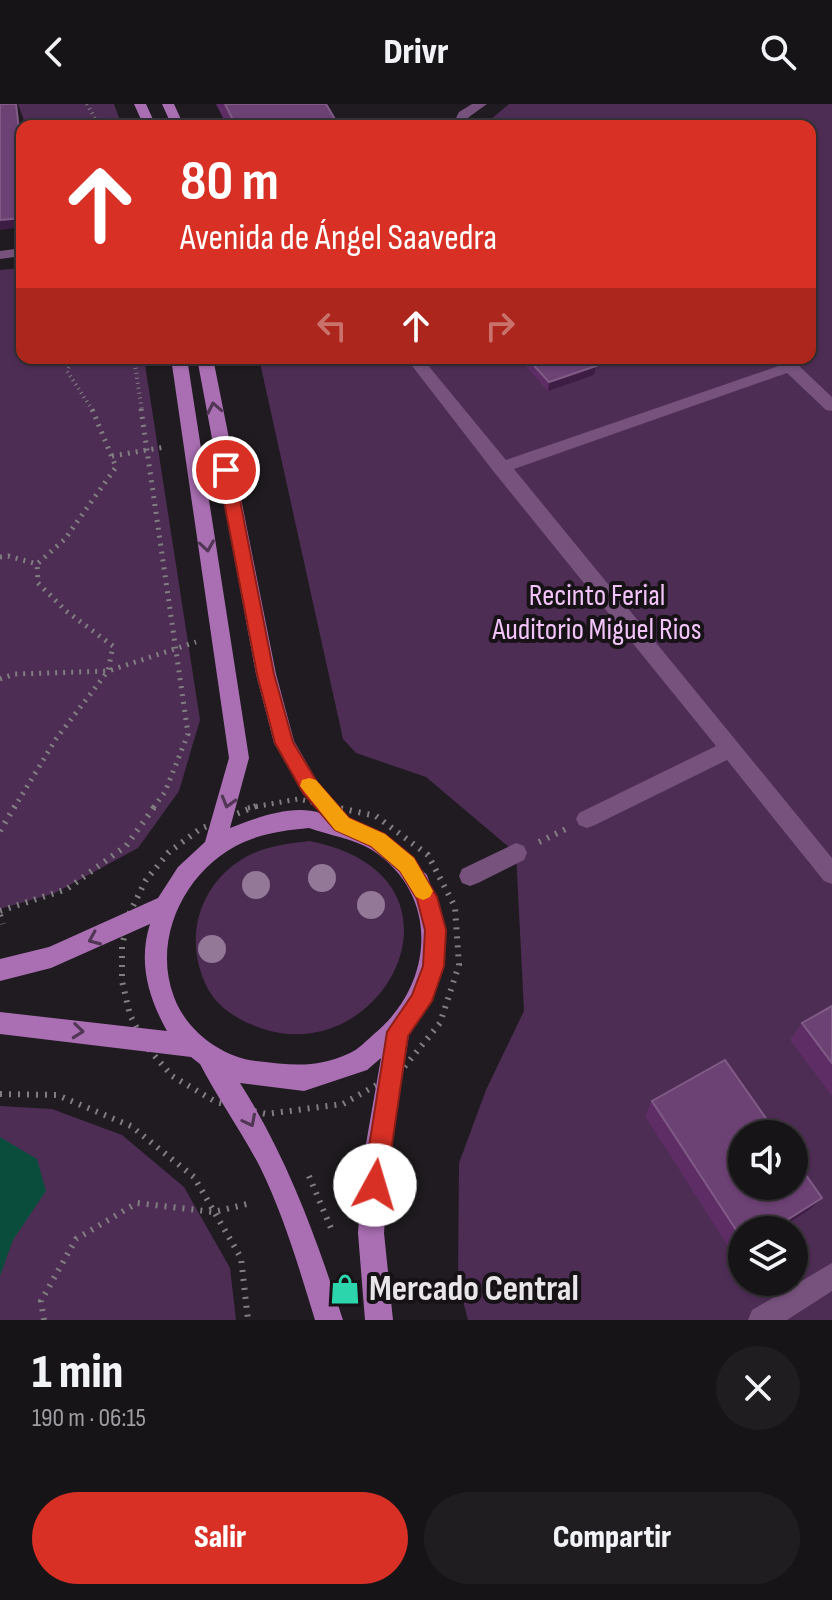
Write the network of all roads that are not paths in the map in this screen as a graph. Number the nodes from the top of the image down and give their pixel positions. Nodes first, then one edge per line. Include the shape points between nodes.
1 (481, 104) edge
2 (461, 120) edge
3 (180, 364) edge
4 (206, 364) edge
5 (419, 364) edge
6 (832, 406) edge
7 (500, 468) junction
8 (730, 749) junction
9 (587, 819) road end
10 (342, 824) junction
11 (214, 847) junction
12 (516, 853) road end
13 (832, 874) edge
14 (470, 876) dead end
15 (165, 906) junction
16 (0, 970) edge
17 (0, 1023) edge
18 (398, 1032) junction
19 (202, 1051) junction
20 (832, 1276) edge
21 (329, 1320) edge
22 (379, 1320) edge
23 (762, 1320) edge

1 - 2 street
3 -> 11 street via 239,758
10 -> 4 street via 310,787 284,743
5 - 7 street
6 - 7 street via 790,367
7 - 8 street
8 - 9 street
8 - 13 street
10 - 11 street via 276,822
10 - 18 street via 378,840 407,864 427,897 435,930 434,966 421,1001
11 - 15 street via 194,864
12 - 14 street
15 -> 16 street via 51,957
15 - 19 street via 154,969 175,1024
17 -> 19 street via 139,1037
18 - 19 street via 340,1069 306,1077 271,1078 238,1070
18 - 22 street via 376,1161 371,1233
19 -> 21 street via 245,1111 300,1228
20 - 23 street

